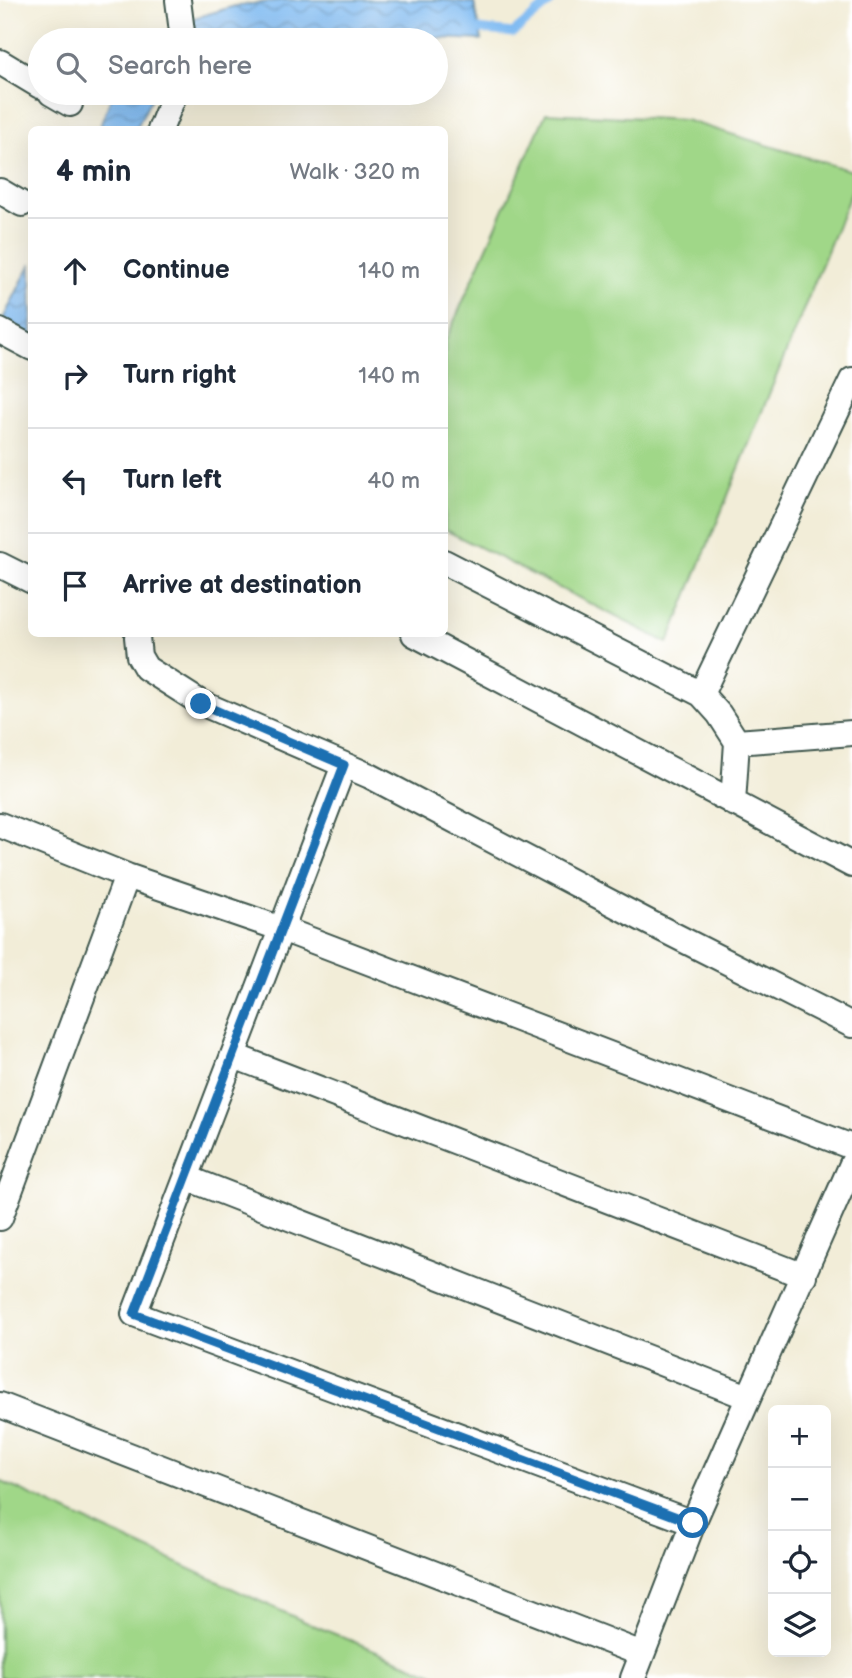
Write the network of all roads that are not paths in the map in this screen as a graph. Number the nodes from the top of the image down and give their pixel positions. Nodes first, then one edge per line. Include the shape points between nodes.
1 (178, 0) edge
2 (182, 28) edge
3 (0, 62) edge
4 (28, 79) edge
5 (170, 105) edge
6 (162, 126) edge
7 (0, 191) edge
8 (22, 204) dead end
9 (0, 331) edge
10 (28, 346) edge
11 (852, 380) edge
12 (448, 564) edge
13 (0, 565) edge
14 (28, 580) edge
15 (135, 637) edge
16 (420, 637) edge
17 (701, 694) junction
18 (852, 733) edge
19 (737, 741) junction
20 (344, 765) junction
21 (733, 803) junction
22 (0, 825) edge
23 (852, 865) edge
24 (127, 876) junction
25 (282, 929) junction
26 (852, 1025) edge
27 (234, 1056) junction
28 (852, 1147) edge
29 (852, 1164) edge
30 (187, 1178) junction
31 (0, 1218) edge
32 (804, 1276) junction
33 (748, 1397) junction
34 (0, 1405) edge
35 (693, 1523) junction
36 (642, 1654) junction
37 (633, 1678) edge

1 - 2 street
3 - 4 street
5 - 6 street
7 - 8 street
9 - 10 street
11 - 17 street
12 - 17 street
13 - 14 street
15 - 20 street via 146,668 201,704
16 - 21 street
17 - 19 street
18 - 19 street
19 - 21 street
20 - 25 street
20 - 26 street
21 - 23 street
22 - 24 street
24 - 25 street
24 - 31 street
25 - 27 street
25 - 28 street
27 - 30 street
27 - 32 street
29 - 32 street
30 - 33 street
30 - 35 street via 134,1314
32 - 33 street
33 - 35 street
34 - 36 street
35 - 36 street
36 - 37 street

